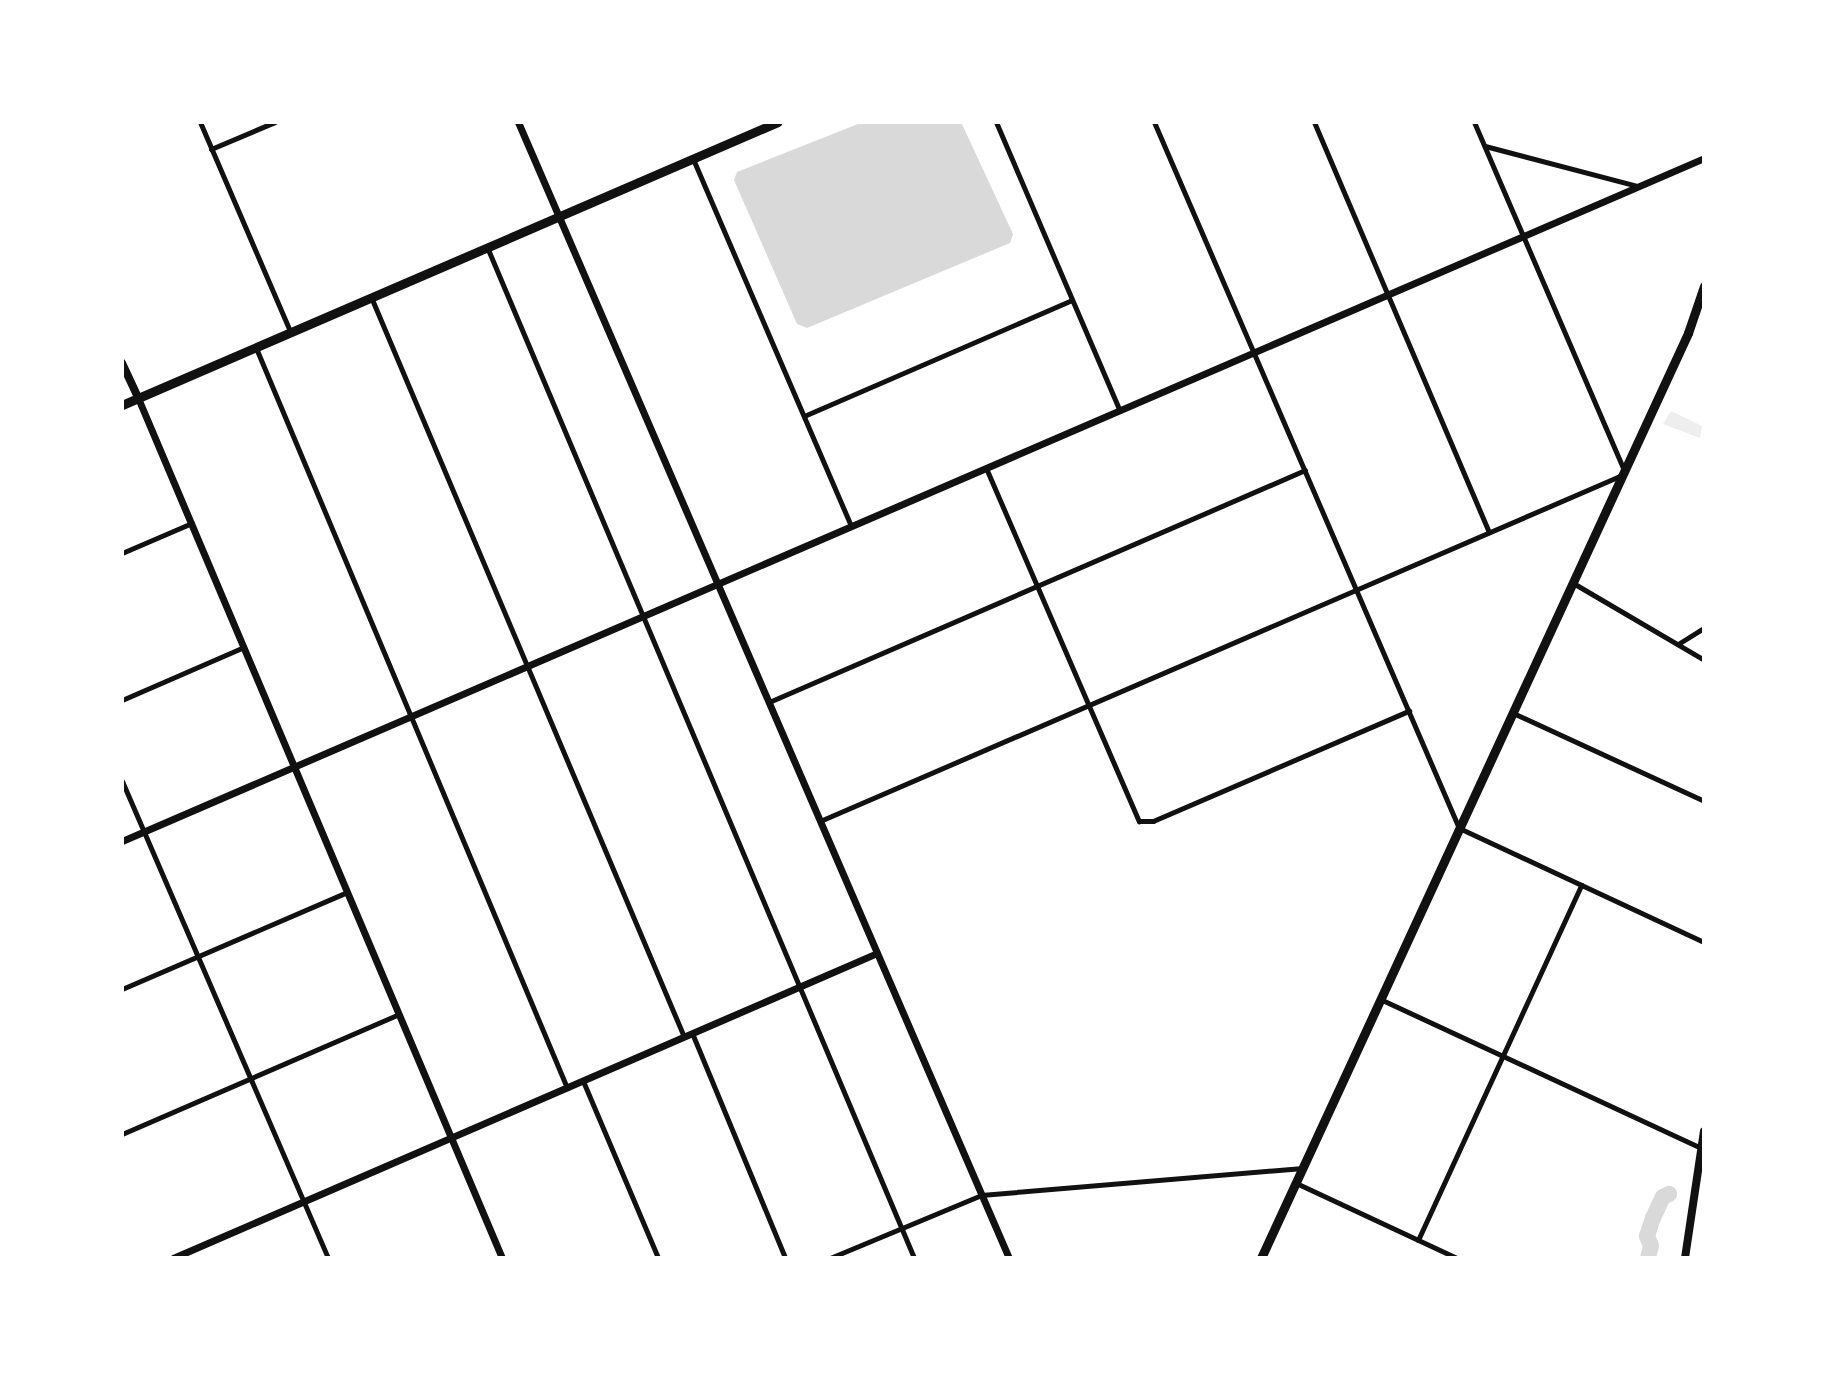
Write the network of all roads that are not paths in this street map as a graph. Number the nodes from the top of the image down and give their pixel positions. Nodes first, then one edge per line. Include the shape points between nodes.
1 (200, 122) edge
2 (275, 122) edge
3 (518, 122) edge
4 (778, 122) edge
5 (996, 122) edge
6 (1154, 122) edge
7 (1314, 122) edge
8 (1474, 122) edge
9 (1484, 146) junction
10 (211, 149) junction
11 (1704, 158) edge
12 (693, 159) junction
13 (1639, 187) junction
14 (559, 216) junction
15 (1523, 236) junction
16 (487, 247) junction
17 (1704, 288) edge
18 (1388, 295) junction
19 (371, 297) junction
20 (1072, 300) junction
21 (290, 332) junction
22 (256, 347) junction
23 (1254, 352) junction
24 (122, 363) edge
25 (138, 398) junction
26 (122, 405) edge
27 (1120, 411) junction
28 (804, 416) junction
29 (986, 468) junction
30 (1305, 470) junction
31 (1623, 473) junction
32 (193, 522) junction
33 (851, 525) junction
34 (1489, 532) junction
35 (122, 553) edge
36 (1573, 582) junction
37 (718, 584) junction
38 (1036, 587) junction
39 (1357, 589) junction
40 (643, 616) junction
41 (1704, 628) edge
42 (1678, 644) junction
43 (245, 647) junction
44 (1704, 660) edge
45 (527, 666) junction
46 (122, 700) edge
47 (769, 702) junction
48 (1088, 706) junction
49 (1409, 711) junction
50 (1513, 713) junction
51 (411, 716) junction
52 (295, 766) junction
53 (122, 781) edge
54 (1704, 801) edge
55 (820, 821) junction
56 (1459, 828) junction
57 (144, 832) junction
58 (122, 841) edge
59 (1581, 885) junction
60 (347, 891) junction
61 (1704, 942) edge
62 (877, 953) junction
63 (197, 955) junction
64 (799, 986) junction
65 (122, 989) edge
66 (1380, 999) junction
67 (399, 1014) junction
68 (688, 1035) junction
69 (1502, 1056) junction
70 (251, 1079) junction
71 (583, 1081) junction
72 (567, 1088) junction
73 (1704, 1131) edge
74 (122, 1134) edge
75 (452, 1138) junction
76 (1701, 1148) junction
77 (1303, 1168) junction
78 (1296, 1183) junction
79 (981, 1195) junction
80 (304, 1203) junction
81 (901, 1228) junction
82 (1418, 1240) junction
83 (1441, 1255) edge
84 (173, 1258) edge
85 (328, 1258) edge
86 (502, 1258) edge
87 (658, 1258) edge
88 (785, 1258) edge
89 (830, 1258) edge
90 (914, 1258) edge
91 (1009, 1258) edge
92 (1261, 1258) edge
93 (1457, 1258) edge
94 (1685, 1258) edge

1 - 10 street
2 - 10 street
3 - 14 street
4 - 12 main road
5 - 20 street
6 - 23 street
7 - 18 street
8 - 9 street
9 - 13 street
9 - 15 street
10 - 21 street
11 - 13 street
12 - 14 main road
12 - 28 street
13 - 15 street
14 - 16 main road
14 - 37 street
15 - 18 street
15 - 31 street
16 - 19 main road
16 - 40 street
17 - 31 main road
18 - 23 street
18 - 34 street
19 - 21 main road
19 - 45 street
20 - 27 street
20 - 28 street
21 - 22 main road
22 - 25 main road
22 - 51 street
23 - 27 street
23 - 30 street
24 - 25 main road
25 - 26 main road
25 - 32 street
27 - 29 street
28 - 33 street
29 - 33 street
29 - 38 street
30 - 38 street
30 - 39 street
31 - 34 street
31 - 36 main road
32 - 35 street
32 - 43 street
33 - 37 street
34 - 39 street
36 - 42 street
36 - 50 main road
37 - 40 street
37 - 47 street
38 - 47 street
38 - 48 street
39 - 48 street
39 - 49 street
40 - 45 street
40 - 64 street
41 - 42 street
42 - 44 street
43 - 46 street
43 - 52 street
45 - 51 street
45 - 68 street
47 - 55 street
48 - 49 street via 1136,817 1144,822
48 - 55 street
49 - 56 street
50 - 54 street
50 - 56 main road
51 - 52 street
51 - 72 street
52 - 57 street
52 - 60 street
53 - 57 street
55 - 62 street
56 - 59 street
56 - 66 main road
57 - 58 street
57 - 63 street
59 - 61 street
59 - 69 street
60 - 63 street
60 - 67 street
62 - 64 street
62 - 79 street
63 - 65 street
63 - 70 street
64 - 68 street
64 - 81 street
66 - 69 street
66 - 77 main road
67 - 70 street
67 - 75 street
68 - 71 street
68 - 88 street
69 - 76 street
69 - 82 street
70 - 74 street
70 - 80 street
71 - 72 street
71 - 87 street
72 - 75 street
73 - 76 main road
75 - 80 street
75 - 86 street
76 - 94 main road
77 - 78 main road
77 - 79 street
78 - 82 street
78 - 92 main road
79 - 81 street
79 - 91 street
80 - 84 street
80 - 85 street
81 - 89 street
81 - 90 street
82 - 83 street
83 - 93 street

